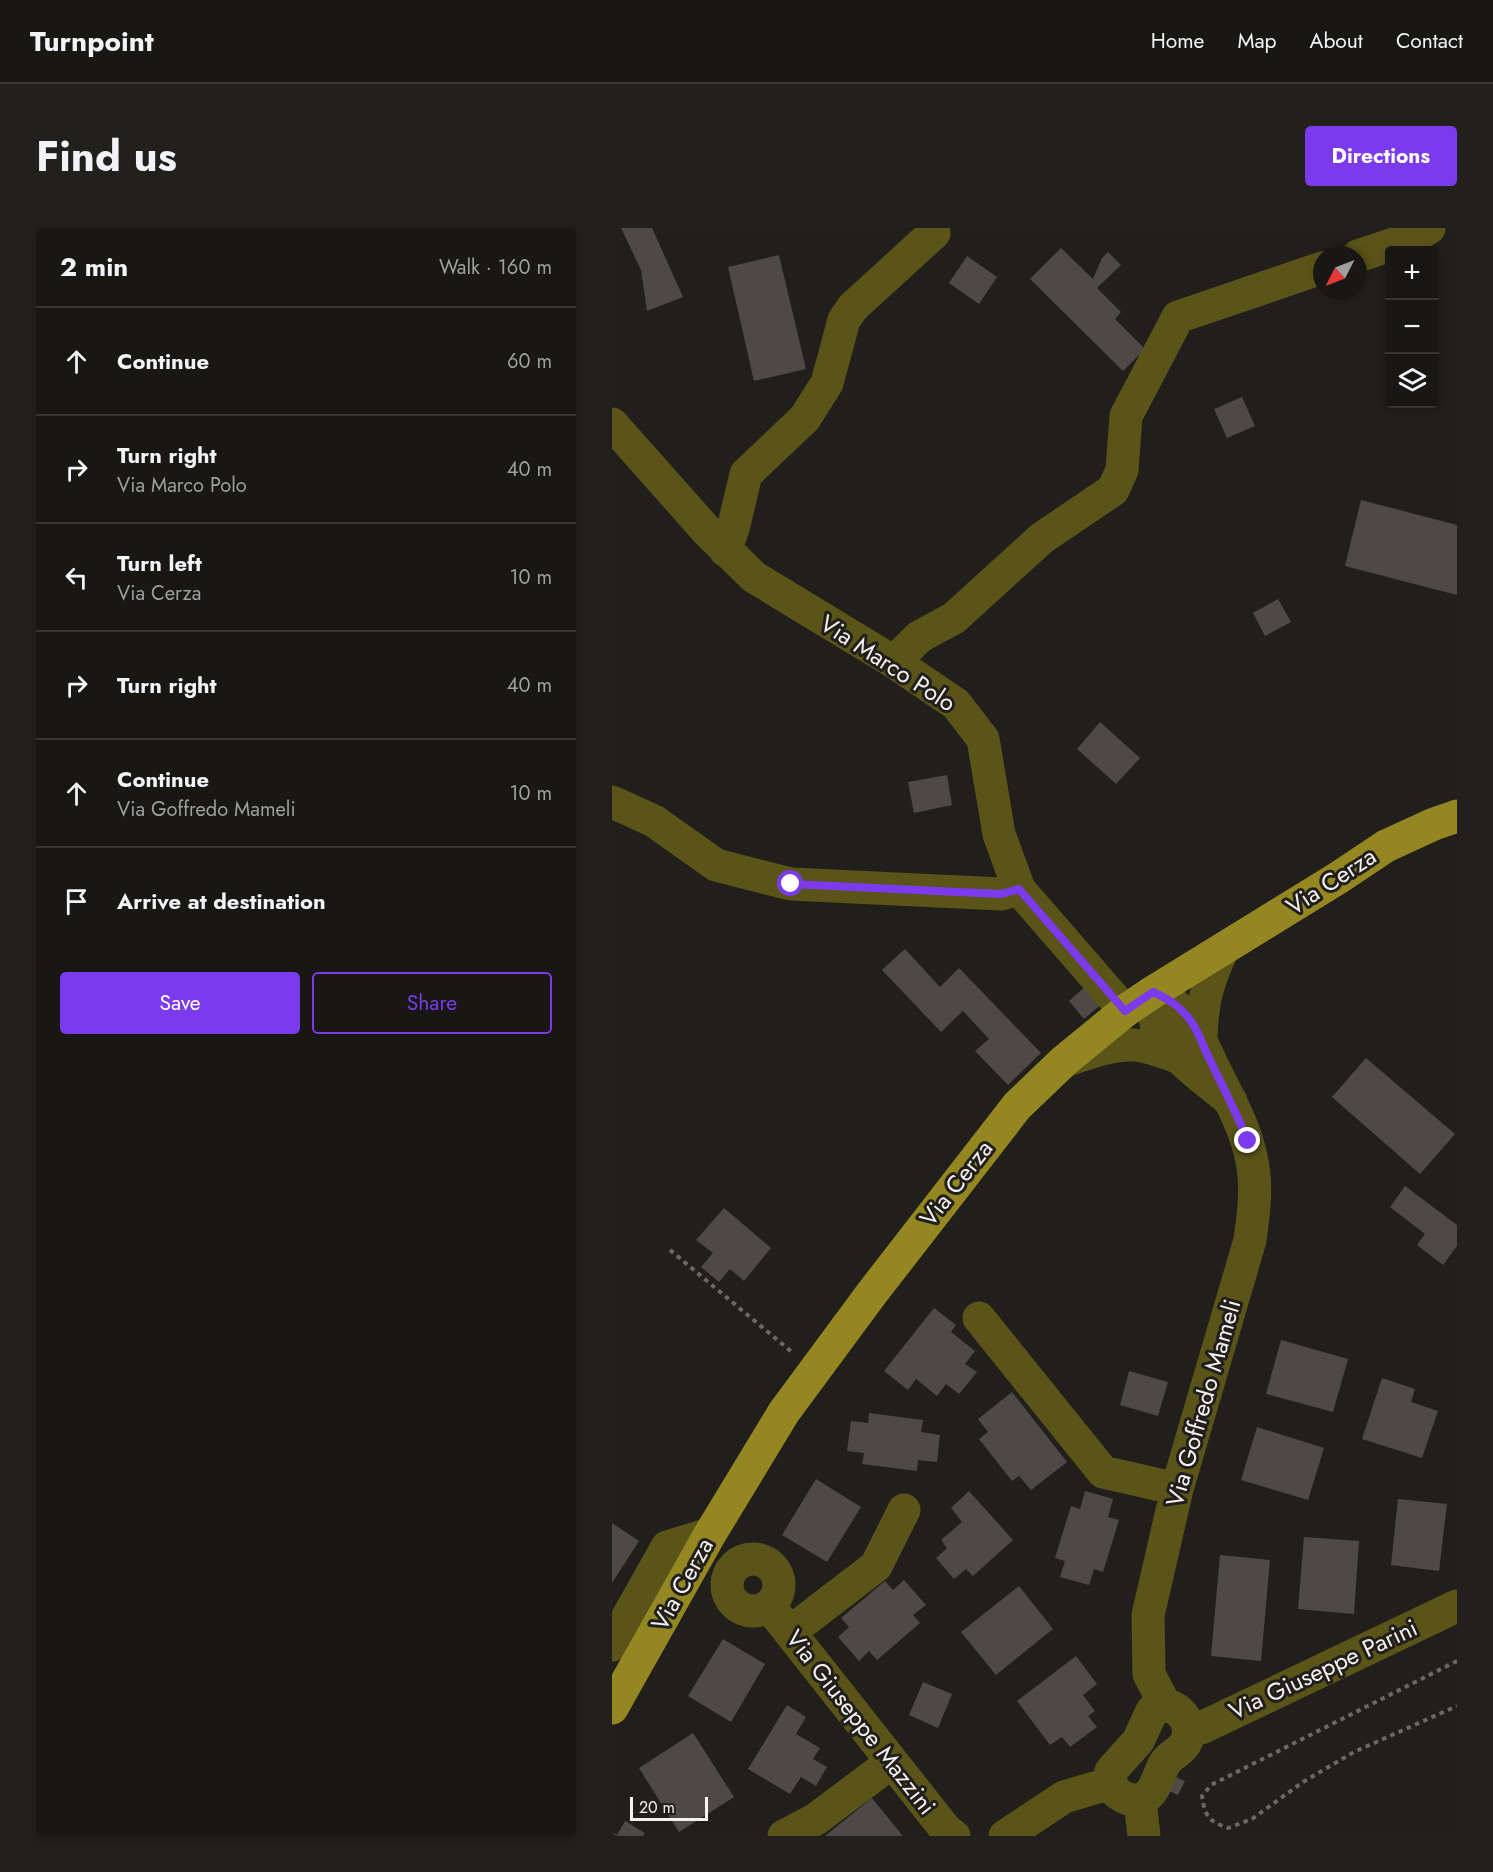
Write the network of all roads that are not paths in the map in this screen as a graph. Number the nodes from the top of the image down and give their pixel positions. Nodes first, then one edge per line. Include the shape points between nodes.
1 (933, 228) edge
2 (1429, 228) edge
3 (1367, 253) edge
4 (1313, 271) edge
5 (612, 424) edge
6 (717, 541) junction
7 (894, 662) junction
8 (612, 802) edge
9 (1457, 816) edge
10 (1019, 889) junction
11 (1223, 949) junction
12 (1153, 992) junction
13 (1125, 1011) junction
14 (1192, 1048) junction
15 (1064, 1061) junction
16 (979, 1318) dead end
17 (1177, 1489) junction
18 (904, 1510) dead end
19 (710, 1534) junction
20 (769, 1606) dead end
21 (1457, 1606) edge
22 (790, 1632) junction
23 (612, 1645) edge
24 (1165, 1705) junction
25 (612, 1708) edge
26 (1189, 1730) junction
27 (892, 1762) junction
28 (1111, 1783) junction
29 (1140, 1800) junction
30 (784, 1836) edge
31 (954, 1836) edge
32 (1005, 1836) edge
33 (1144, 1836) edge

1 - 6 street via 934,233 862,296 848,314 827,383 805,417 746,474 733,530
2 - 3 street
4 - 7 street via 1178,317 1126,416 1122,470 1113,490 1042,538 954,618 918,637
5 - 6 street, Via Marco Polo
6 - 7 street, Via Marco Polo via 754,577
7 - 10 street, Via Marco Polo via 956,704 983,739 999,834
8 - 10 street via 654,820 716,865 791,884 1001,894
9 - 11 main road, Via Cerza via 1386,846
10 - 13 street, Via Marco Polo
11 - 12 main road, Via Cerza
11 - 14 street
12 - 13 main road, Via Cerza
12 - 14 street via 1169,999 1187,1016
13 - 15 main road, Via Cerza
14 - 15 street via 1162,1051 1132,1045
14 - 17 street, Via Goffredo Mameli via 1206,1053 1248,1141 1255,1202 1250,1240
15 - 19 main road, Via Cerza via 1017,1106 872,1293 784,1412
16 - 17 street via 1103,1472
17 - 24 street, Via Goffredo Mameli via 1148,1615 1149,1674
18 - 22 street via 876,1566
19 - 23 street via 667,1547
19 - 25 main road, Via Cerza
20 - 22 street, Via Giuseppe Mazzini
21 - 26 street, Via Giuseppe Parini via 1201,1728
22 - 27 street, Via Giuseppe Mazzini
24 - 26 street via 1181,1713
24 - 28 street via 1152,1711 1138,1741 1111,1771
26 - 29 street via 1185,1744 1168,1759 1153,1789
27 - 30 street via 816,1819
27 - 31 street, Via Giuseppe Mazzini
28 - 29 street via 1113,1790 1124,1798
28 - 32 street via 1064,1797
29 - 33 street

